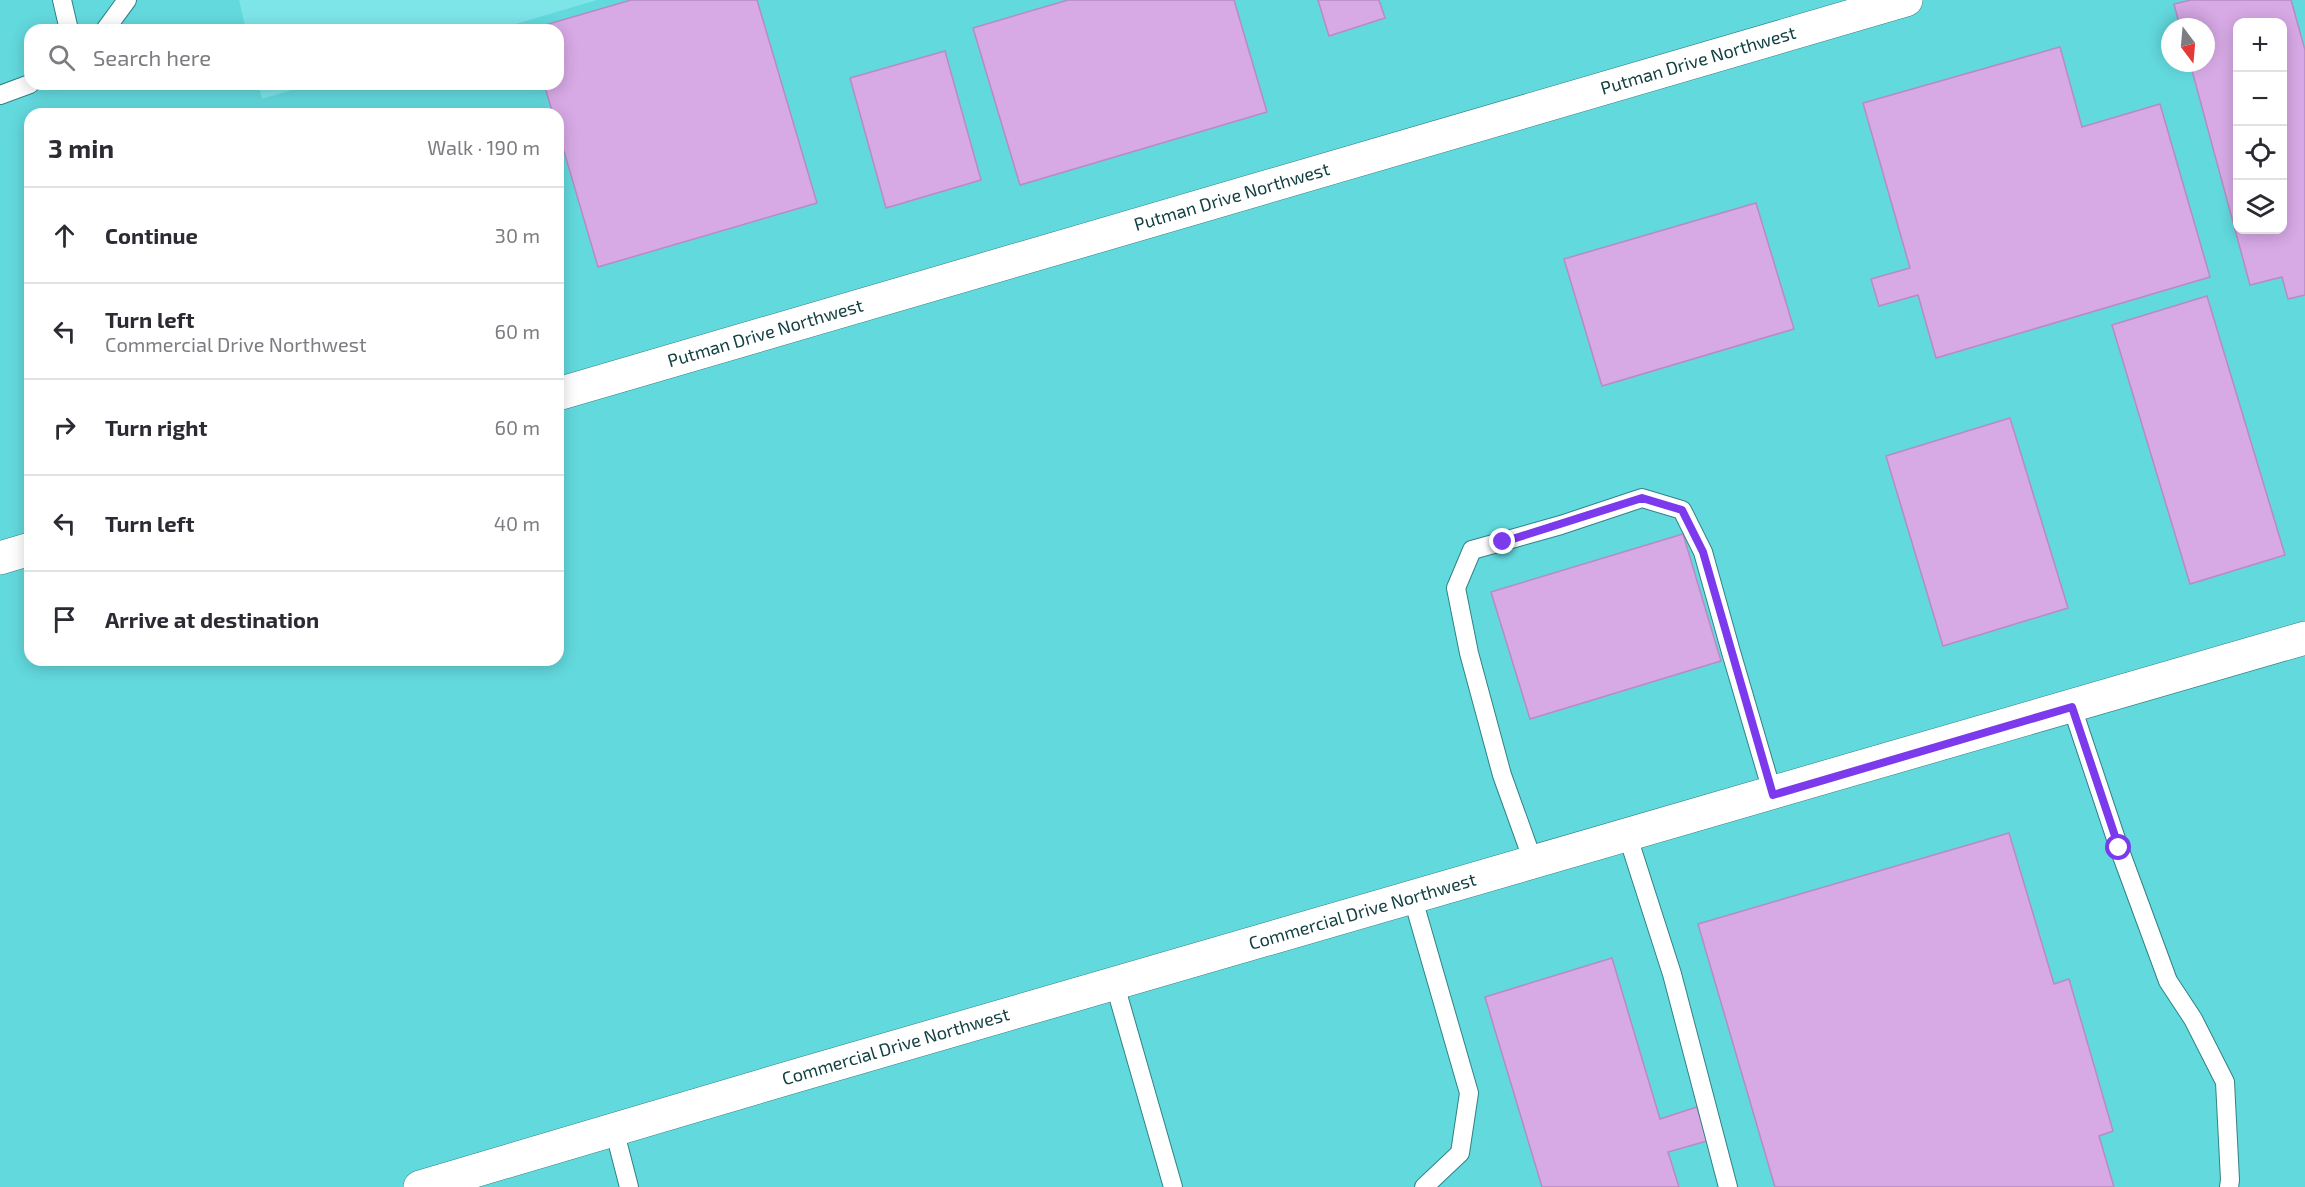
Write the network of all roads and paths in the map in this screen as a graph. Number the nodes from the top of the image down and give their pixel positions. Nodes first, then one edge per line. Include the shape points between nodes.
1 (62, 0) edge
2 (127, 0) edge
3 (1906, 0) edge
4 (68, 24) edge
5 (109, 24) edge
6 (24, 86) edge
7 (0, 95) edge
8 (564, 392) edge
9 (24, 551) edge
10 (0, 558) edge
11 (2305, 638) edge
12 (2072, 707) junction
13 (1773, 795) junction
14 (1628, 837) junction
15 (1534, 864) junction
16 (1413, 899) junction
17 (1115, 985) junction
18 (614, 1129) junction
19 (421, 1187) edge
20 (629, 1187) edge
21 (1173, 1187) edge
22 (1424, 1187) edge
23 (1728, 1187) edge
24 (2229, 1187) edge

1 - 4 lane
2 - 5 lane
3 - 8 street, Putman Drive Northwest
6 - 7 lane
9 - 10 street
11 - 12 street, Commercial Drive Northwest
12 - 13 street, Commercial Drive Northwest
12 - 24 lane via 2168,981 2193,1019 2225,1082
13 - 14 street, Commercial Drive Northwest
13 - 15 lane via 1703,552 1682,510 1642,498 1472,550 1456,588 1502,775
14 - 15 street, Commercial Drive Northwest
14 - 23 lane via 1672,974
15 - 16 street, Commercial Drive Northwest
16 - 17 street, Commercial Drive Northwest
16 - 22 lane via 1469,1093 1460,1153
17 - 18 street, Commercial Drive Northwest
17 - 21 lane
18 - 19 street, Commercial Drive Northwest
18 - 20 lane

